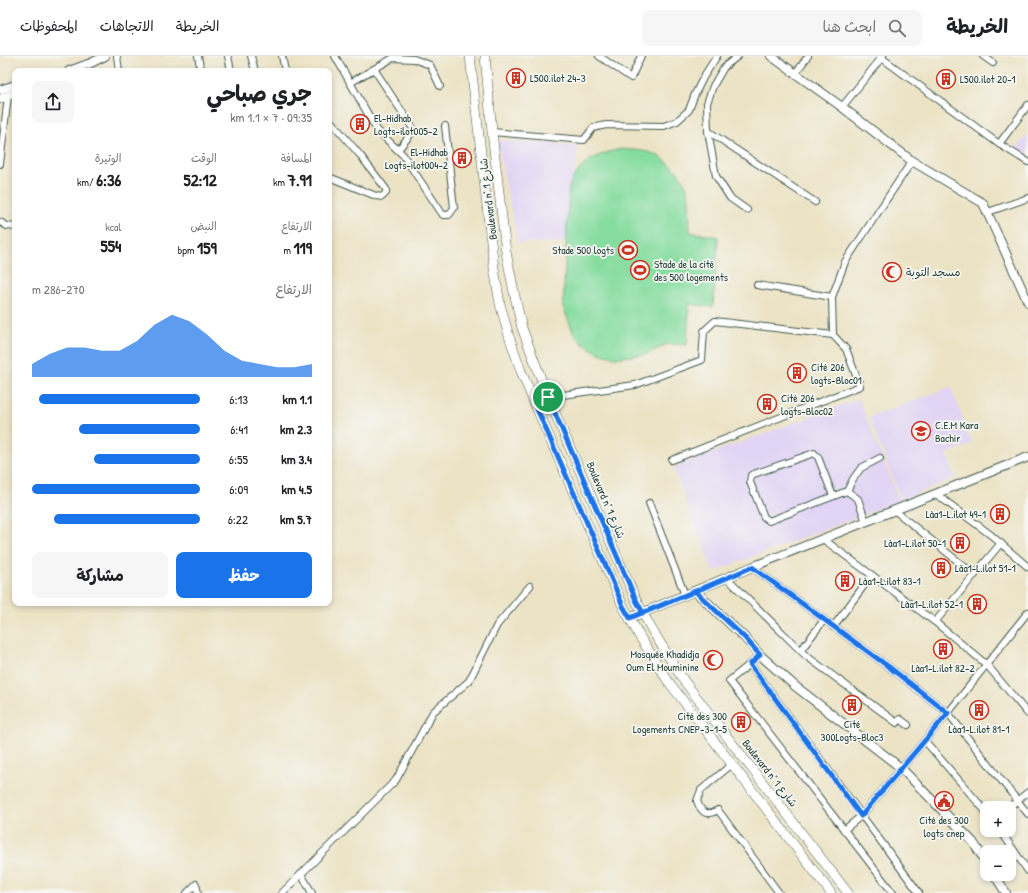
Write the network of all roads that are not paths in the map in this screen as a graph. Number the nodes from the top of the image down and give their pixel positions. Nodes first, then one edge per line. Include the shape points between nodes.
1 (105, 56) edge
2 (117, 56) edge
3 (198, 56) edge
4 (228, 56) edge
5 (251, 56) edge
6 (282, 56) edge
7 (335, 56) edge
8 (470, 56) edge
9 (486, 56) edge
10 (599, 56) edge
11 (641, 56) edge
12 (717, 56) edge
13 (738, 56) edge
14 (771, 56) edge
15 (808, 56) edge
16 (983, 56) edge
17 (881, 57) edge
18 (993, 63) dead end
19 (77, 68) edge
20 (119, 68) edge
21 (200, 68) edge
22 (230, 68) edge
23 (253, 68) edge
24 (284, 68) edge
25 (374, 70) junction
26 (795, 74) junction
27 (350, 83) junction
28 (12, 86) edge
29 (440, 86) dead end
30 (0, 90) edge
31 (12, 94) edge
32 (0, 100) edge
33 (1028, 105) edge
34 (842, 107) junction
35 (332, 122) edge
36 (445, 126) dead end
37 (708, 131) junction
38 (492, 132) junction
39 (999, 144) junction
40 (398, 150) junction
41 (912, 161) junction
42 (1028, 162) edge
43 (0, 164) edge
44 (332, 178) edge
45 (1028, 198) edge
46 (815, 202) dead end
47 (747, 210) dead end
48 (988, 212) junction
49 (0, 222) edge
50 (12, 227) edge
51 (757, 285) dead end
52 (832, 297) junction
53 (1028, 302) edge
54 (833, 335) junction
55 (548, 397) junction
56 (534, 402) junction
57 (1028, 457) edge
58 (880, 458) dead end
59 (672, 460) dead end
60 (847, 491) junction
61 (936, 494) junction
62 (833, 496) junction
63 (649, 503) dead end
64 (894, 510) junction
65 (866, 522) junction
66 (824, 539) junction
67 (1001, 543) junction
68 (752, 567) junction
69 (1028, 567) edge
70 (872, 575) junction
71 (974, 575) junction
72 (727, 578) junction
73 (530, 586) dead end
74 (695, 591) junction
75 (685, 595) junction
76 (1028, 612) edge
77 (643, 613) junction
78 (630, 618) junction
79 (824, 620) junction
80 (935, 622) junction
81 (833, 627) junction
82 (801, 650) junction
83 (760, 655) junction
84 (750, 664) junction
85 (987, 665) junction
86 (1027, 712) edge
87 (948, 713) junction
88 (908, 725) dead end
89 (925, 741) junction
90 (732, 765) junction
91 (901, 768) junction
92 (1028, 792) edge
93 (1018, 801) junction
94 (980, 805) edge
95 (1028, 814) edge
96 (861, 816) junction
97 (844, 830) junction
98 (1005, 837) edge
99 (980, 854) edge
100 (1028, 871) edge
101 (301, 874) junction
102 (998, 881) edge
103 (187, 893) edge
104 (198, 893) edge
105 (282, 893) edge
106 (312, 893) edge
107 (779, 893) edge
108 (831, 893) edge
109 (848, 893) edge
110 (893, 893) edge
111 (919, 893) edge
112 (1006, 893) edge

1 - 19 street
2 - 20 street
3 - 21 street
4 - 22 street
5 - 23 street
6 - 24 street
7 - 27 street
8 - 56 main road, Boulevard n° شارع 1 via 500,304 508,336
9 - 38 main road, Boulevard n° شارع 1
10 - 11 street via 631,78
12 - 38 street via 704,76 689,110 676,121 664,126 606,125 593,128 584,140
13 - 37 street via 724,67 713,86 707,103
14 - 26 street
15 - 26 street
16 - 18 street
17 - 34 street
17 - 39 street
25 - 27 street
25 - 29 street via 393,58 414,59 430,64
25 - 40 street via 414,130
26 - 34 street
27 - 40 street via 377,130
28 - 30 street
31 - 32 street
31 - 43 street
33 - 39 street
34 - 41 street
35 - 44 street via 360,155 386,189 386,193 382,197 376,196
36 - 40 street via 454,208 449,215 443,215
37 - 46 street
37 - 47 street via 716,176 730,198
38 - 55 main road, Boulevard n° شارع 1 via 506,252 514,292 522,328
39 - 42 street
41 - 48 street via 983,203
41 - 52 street via 845,262
45 - 48 street
48 - 53 street
49 - 50 street
51 - 52 street
52 - 54 street
54 - 55 street via 715,321 704,331 702,360 635,385
54 - 59 street via 846,349 860,386
55 - 56 street
55 - 77 main road, Boulevard n° شارع 1
56 - 78 main road, Boulevard n° شارع 1
57 - 61 street
58 - 60 street via 861,468
60 - 62 street
60 - 65 street via 858,499
61 - 64 street
61 - 67 street
62 - 62 street via 814,452 751,475 750,482 764,517 769,520
63 - 75 street
64 - 65 street
64 - 71 street
65 - 66 street
66 - 68 street
66 - 70 street
67 - 69 street
67 - 71 street
68 - 72 street
68 - 79 street
70 - 80 street
70 - 81 street
71 - 80 street
72 - 74 street
72 - 82 street
73 - 101 street via 497,625 469,681 433,712 396,780
74 - 75 street
74 - 83 street
75 - 77 street
76 - 85 street
77 - 78 street
77 - 109 main road, Boulevard n° شارع 1 via 684,681
78 - 90 main road, Boulevard n° شارع 1 via 668,681
79 - 81 street
79 - 82 street
80 - 85 street
81 - 87 street
82 - 88 street via 897,723 900,719
83 - 84 street
83 - 91 street via 795,686
84 - 96 street
84 - 97 street via 729,681
85 - 86 street
85 - 87 street
87 - 89 street
87 - 93 street
89 - 91 street
89 - 94 street
90 - 107 street via 700,790 697,801 702,811 713,813 718,810
90 - 108 main road, Boulevard n° شارع 1
91 - 96 street
91 - 99 street via 949,817
92 - 93 street
93 - 95 street
96 - 97 street
96 - 111 street
97 - 110 street
98 - 100 street
101 - 105 street
101 - 106 street
102 - 112 street
103 - 104 street via 196,884

